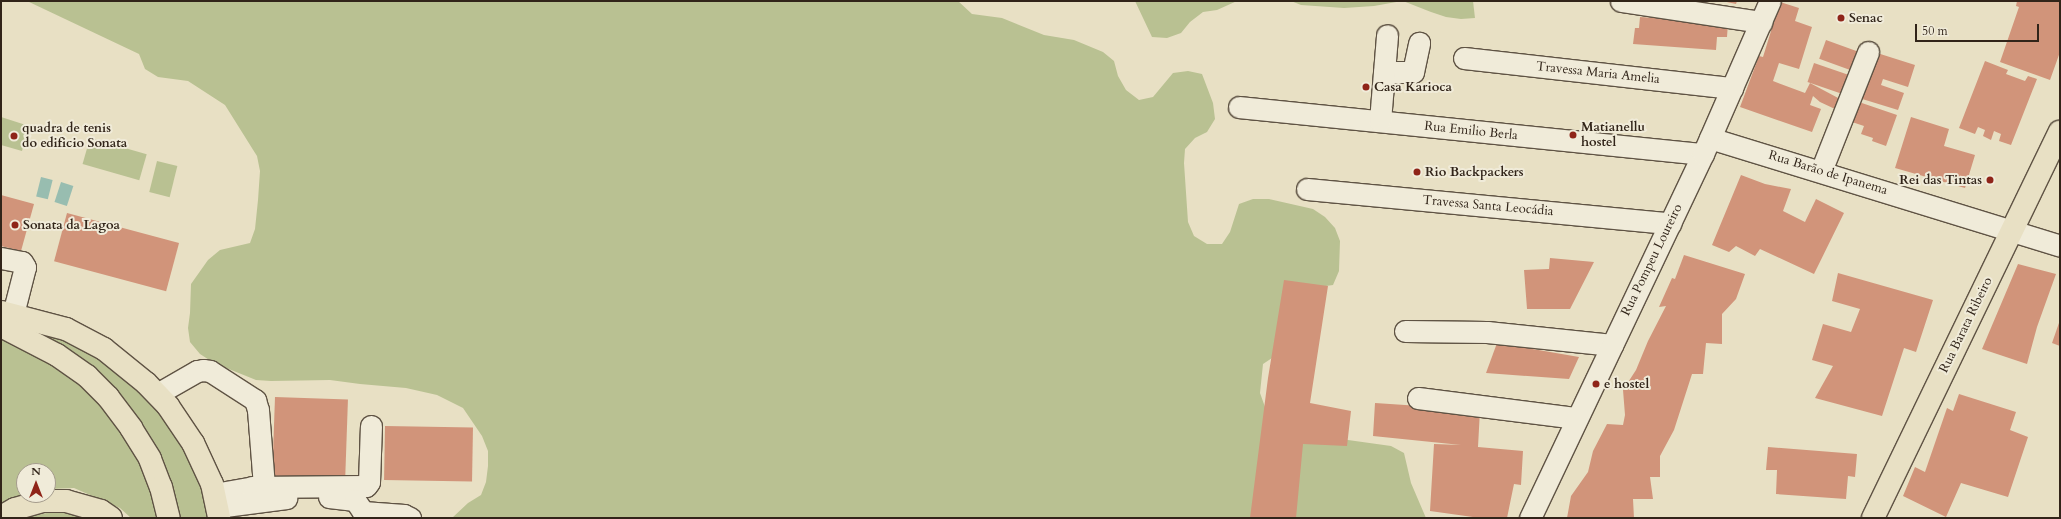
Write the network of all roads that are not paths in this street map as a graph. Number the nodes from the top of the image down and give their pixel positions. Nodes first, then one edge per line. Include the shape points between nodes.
1 (1621, 1) edge
2 (1770, 1) edge
3 (1761, 22) junction
4 (1387, 35) dead end
5 (1420, 43) dead end
6 (1868, 52) dead end
7 (1464, 58) dead end
8 (1384, 72) junction
9 (1732, 88) junction
10 (1239, 107) dead end
11 (1380, 121) junction
12 (2060, 132) edge
13 (1707, 146) junction
14 (1821, 171) junction
15 (1307, 189) dead end
16 (1670, 223) junction
17 (2013, 230) junction
18 (2060, 246) edge
19 (1, 258) edge
20 (5, 317) edge
21 (1405, 331) dead end
22 (1612, 345) junction
23 (156, 394) junction
24 (1418, 398) dead end
25 (1484, 416) dead end
26 (1575, 422) junction
27 (371, 426) dead end
28 (264, 487) junction
29 (217, 506) edge
30 (1, 517) edge
31 (111, 518) edge
32 (170, 518) edge
33 (410, 518) edge
34 (1530, 518) edge
35 (1872, 518) edge

1 - 3 street
2 - 3 street, Rua Pompeu Loureiro
3 - 9 street, Rua Pompeu Loureiro
4 - 8 street
5 - 8 street via 1413,72
6 - 14 street
7 - 9 street, Travessa Maria Amelia
8 - 11 street
9 - 13 street, Rua Pompeu Loureiro
10 - 11 street, Rua Emilio Berla
11 - 13 street, Rua Emilio Berla
12 - 17 main road, Rua Barata Ribeiro
13 - 14 street, Rua Barão de Ipanema
13 - 16 street, Rua Pompeu Loureiro
14 - 17 street, Rua Barão de Ipanema
15 - 16 street, Travessa Santa Leocádia
16 - 22 street, Rua Pompeu Loureiro
17 - 18 street, Rua Barão de Ipanema
17 - 35 main road, Rua Barata Ribeiro
19 - 20 street via 22,262 25,267
20 - 23 main road via 66,329 104,349
20 - 32 main road via 87,376 108,397 150,459
21 - 22 street via 1487,332
22 - 26 street, Rua Pompeu Loureiro
23 - 28 street via 196,371 203,370 210,371 255,400
23 - 29 main road via 168,406 193,443 212,484
24 - 26 street
25 - 26 street
26 - 34 street, Rua Pompeu Loureiro
27 - 28 street via 369,482 366,486
28 - 29 street via 252,487
29 - 33 street via 290,497 342,497 355,500 363,512 404,515
30 - 31 main road via 15,509 43,501 66,501 101,511

